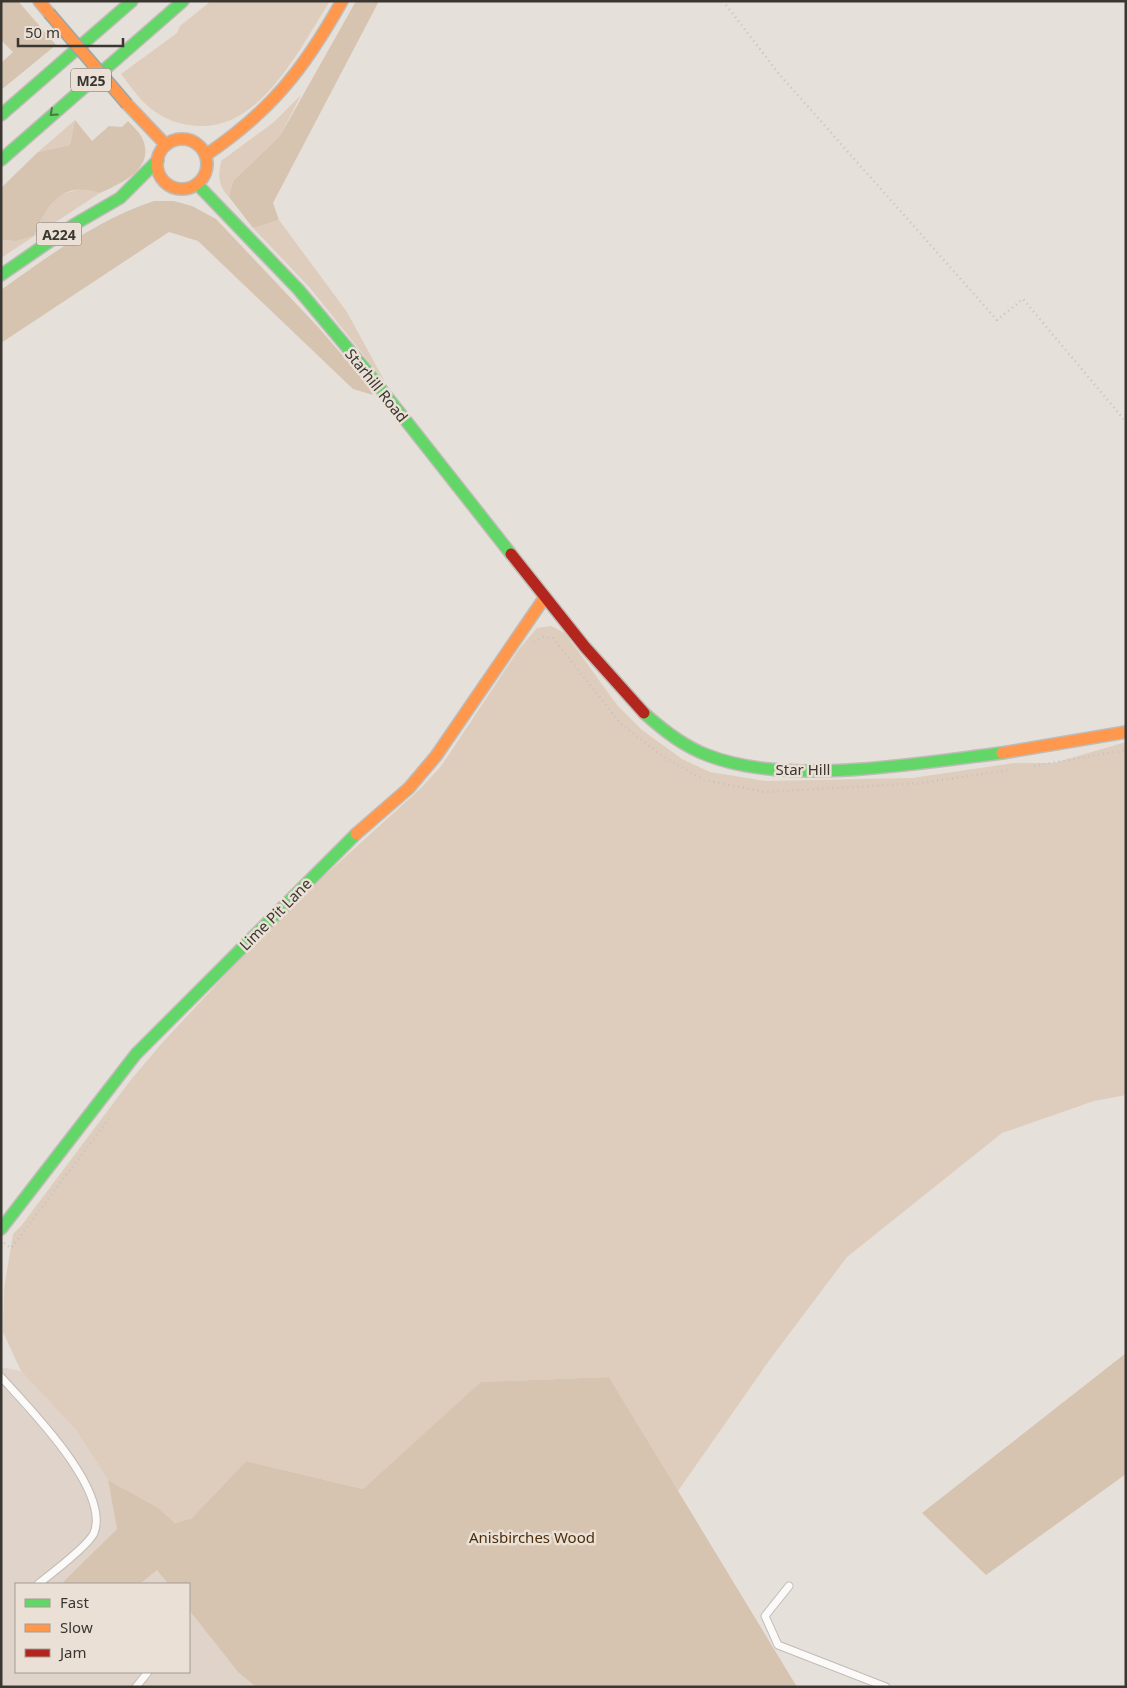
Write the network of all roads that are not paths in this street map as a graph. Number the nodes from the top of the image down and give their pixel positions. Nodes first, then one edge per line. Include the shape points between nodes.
1 (39, 1) edge
2 (132, 1) edge
3 (183, 1) edge
4 (342, 1) edge
5 (1, 115) edge
6 (166, 145) junction
7 (206, 154) junction
8 (1, 160) edge
9 (158, 160) junction
10 (197, 184) junction
11 (177, 188) junction
12 (120, 198) junction
13 (1, 275) edge
14 (545, 597) junction
15 (1126, 732) edge
16 (1, 1230) edge
17 (1, 1377) edge
18 (39, 1583) edge
19 (789, 1586) dead end
20 (147, 1673) edge
21 (136, 1687) edge
22 (886, 1687) edge

1 - 6 main road, bridge
2 - 5 main road, M25
3 -> 8 main road, M25
4 - 7 main road via 319,45 284,92 248,125
6 - 7 main road via 188,140
6 - 9 main road
7 - 10 main road via 206,171
9 - 11 main road via 164,181
9 - 12 main road, A224
10 - 11 main road
10 - 14 main road, Starhill Road via 298,289
11 - 12 main road, A224 via 149,190
12 - 13 main road, A224 via 75,224
14 - 15 main road, Star Hill via 584,647 646,715 668,734 706,755 738,765 817,771 915,763 1018,751
14 - 16 main road, Lime Pit Lane via 415,782 339,849 136,1054
17 - 18 lane via 70,1458 96,1508 94,1533 66,1562
19 - 22 lane via 765,1616 778,1646
20 - 21 lane

